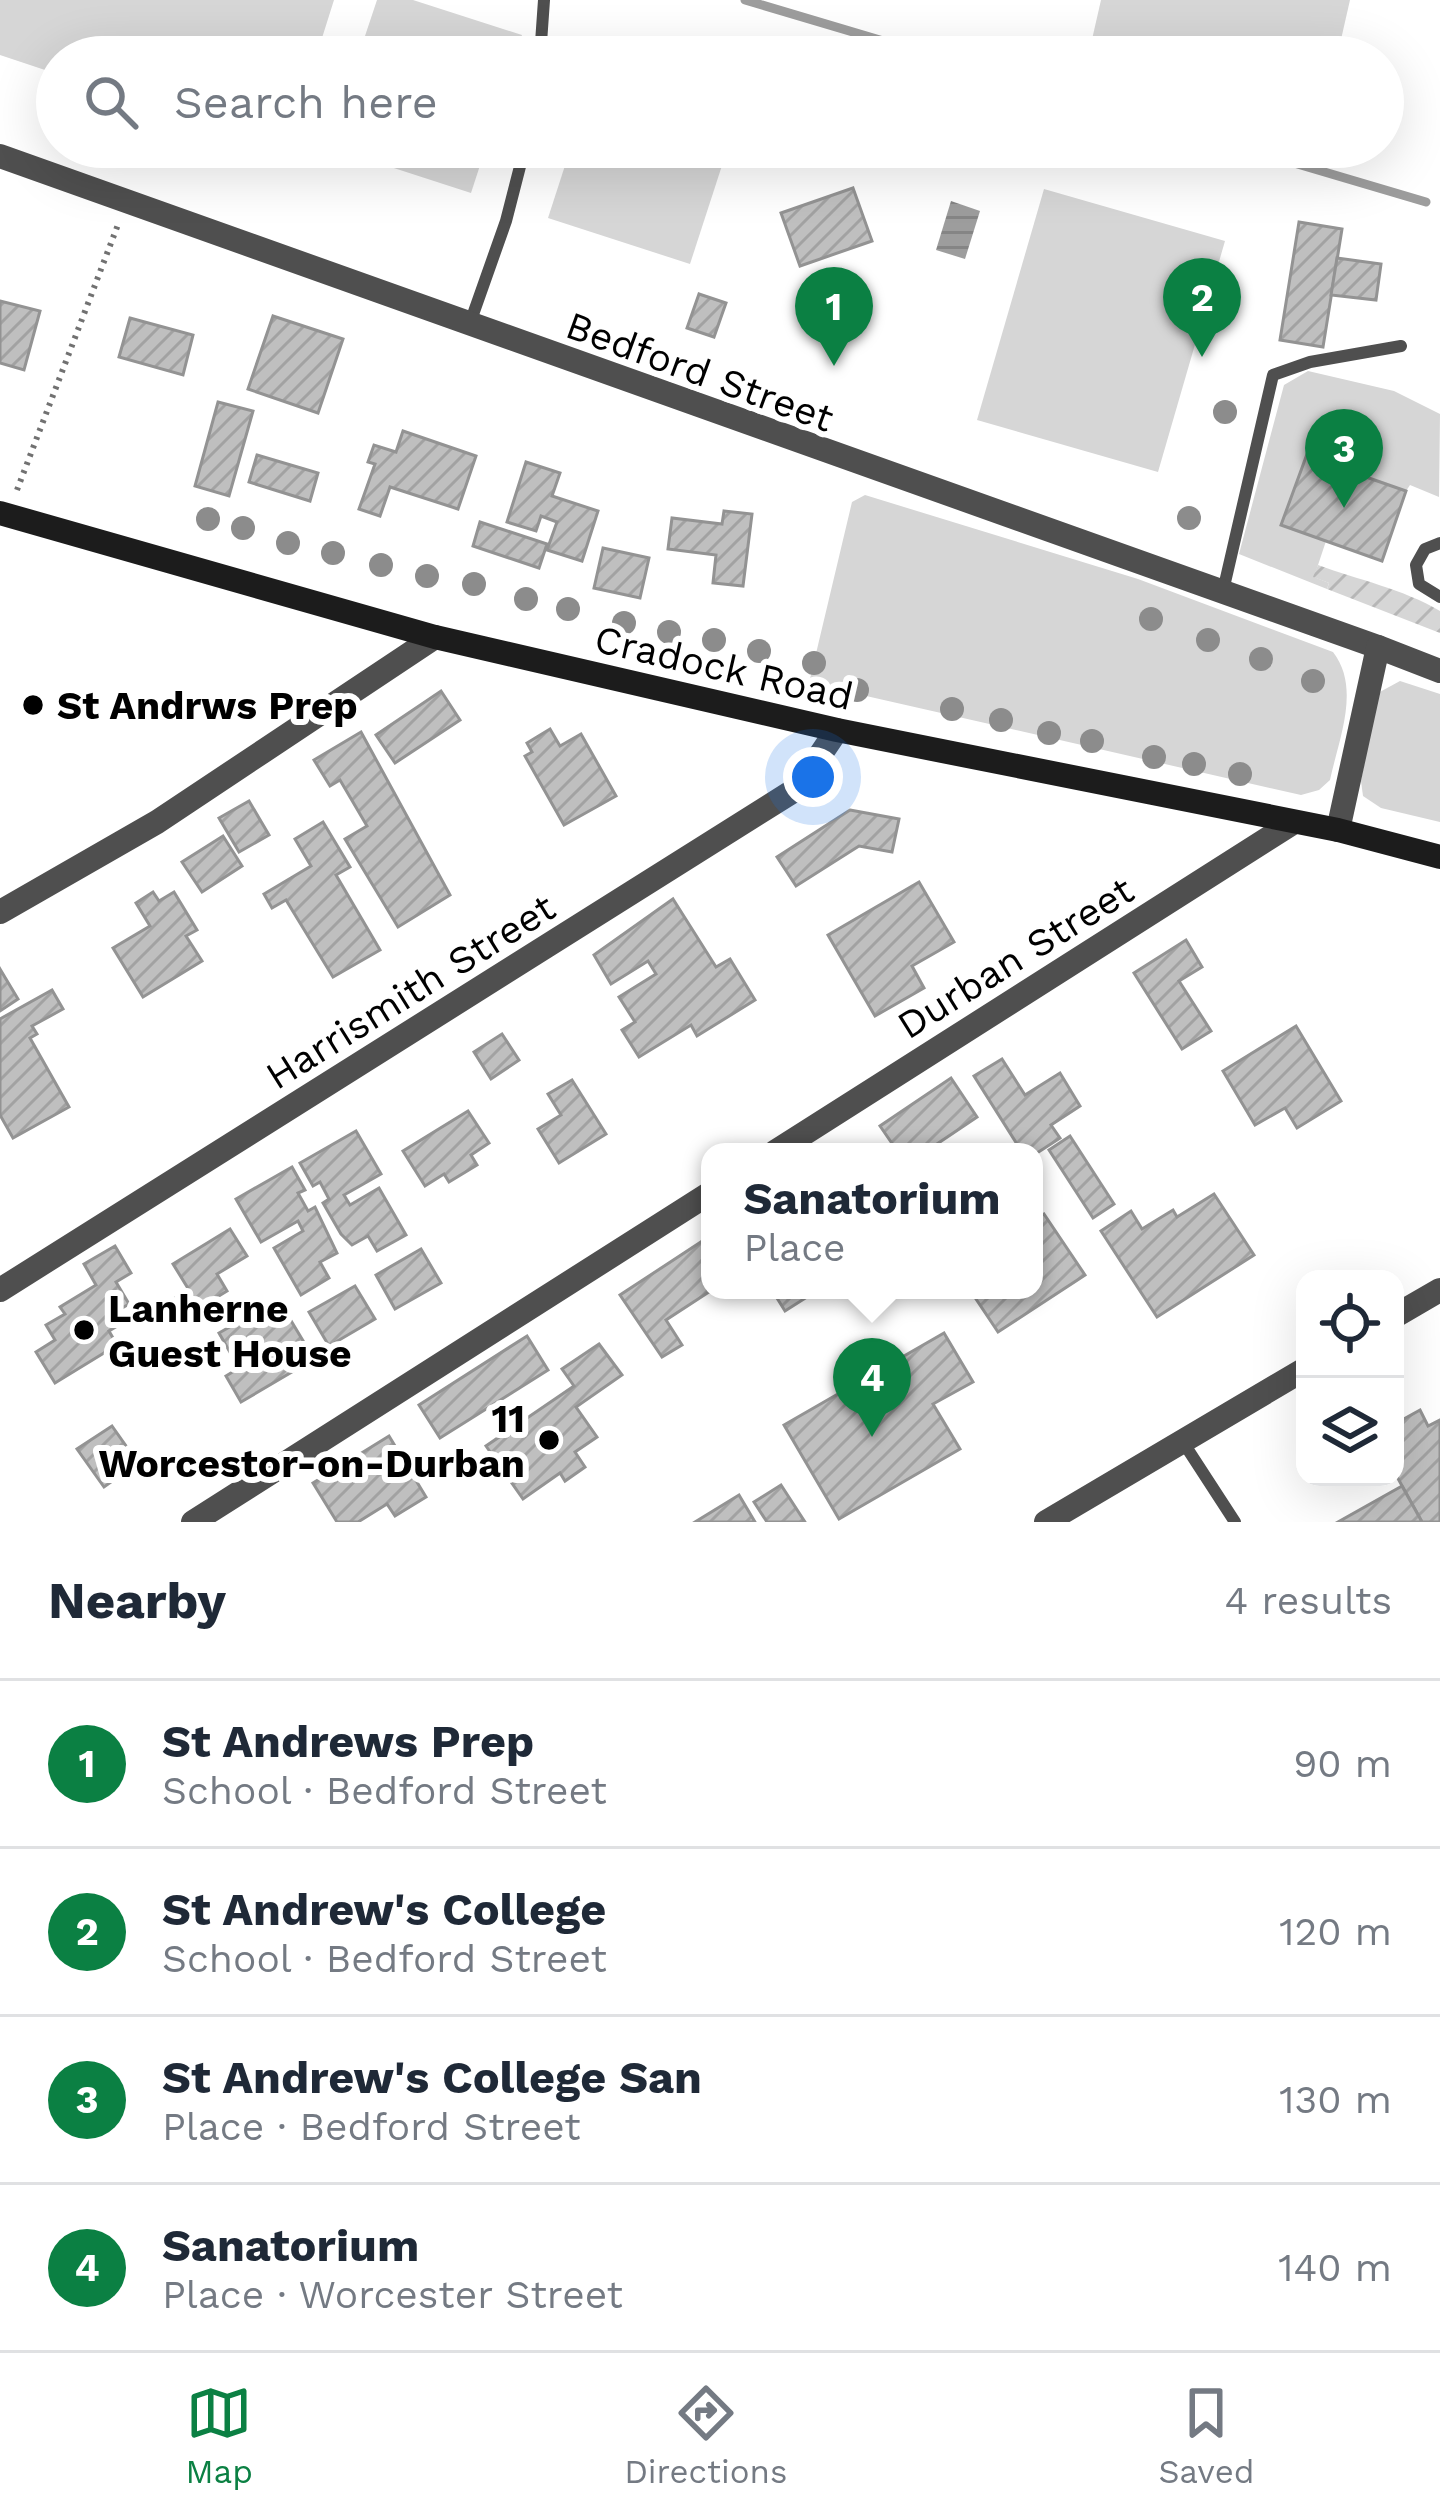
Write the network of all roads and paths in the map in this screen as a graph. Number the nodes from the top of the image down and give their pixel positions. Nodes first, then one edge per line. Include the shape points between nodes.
1 (544, 0) edge
2 (541, 36) edge
3 (0, 156) edge
4 (520, 168) edge
5 (127, 201) junction
6 (469, 326) junction
7 (1401, 346) dead end
8 (3, 519) edge
9 (1440, 543) edge
10 (1223, 592) junction
11 (1440, 597) edge
12 (435, 637) junction
13 (1378, 647) junction
14 (1440, 671) edge
15 (837, 730) junction
16 (1294, 822) junction
17 (1338, 830) junction
18 (1440, 857) edge
19 (0, 912) edge
20 (789, 1143) edge
21 (701, 1199) edge
22 (0, 1290) edge
23 (1440, 1290) edge
24 (1404, 1311) edge
25 (1296, 1375) edge
26 (1183, 1442) junction
27 (193, 1522) edge
28 (1046, 1522) edge
29 (1235, 1522) edge

1 - 2 lane
3 - 5 street, Bedford Street
4 - 6 lane
5 - 6 street, Bedford Street
5 - 8 path
6 - 10 street, Bedford Street
7 - 10 lane via 1274,375
8 - 12 main road, Cradock Road
9 - 11 lane via 1419,556 1416,575
10 - 13 street, Bedford Street
12 - 15 main road, Cradock Road
12 - 19 street via 157,822
13 - 14 street, Bedford Street
13 - 17 street
15 - 16 main road, Cradock Road
15 - 22 street, Harrismith Street via 798,788
16 - 17 main road, Cradock Road
16 - 20 street, Durban Street
17 - 18 main road, Cradock Road
21 - 27 street
23 - 24 street
25 - 26 street
26 - 28 street
26 - 29 lane

